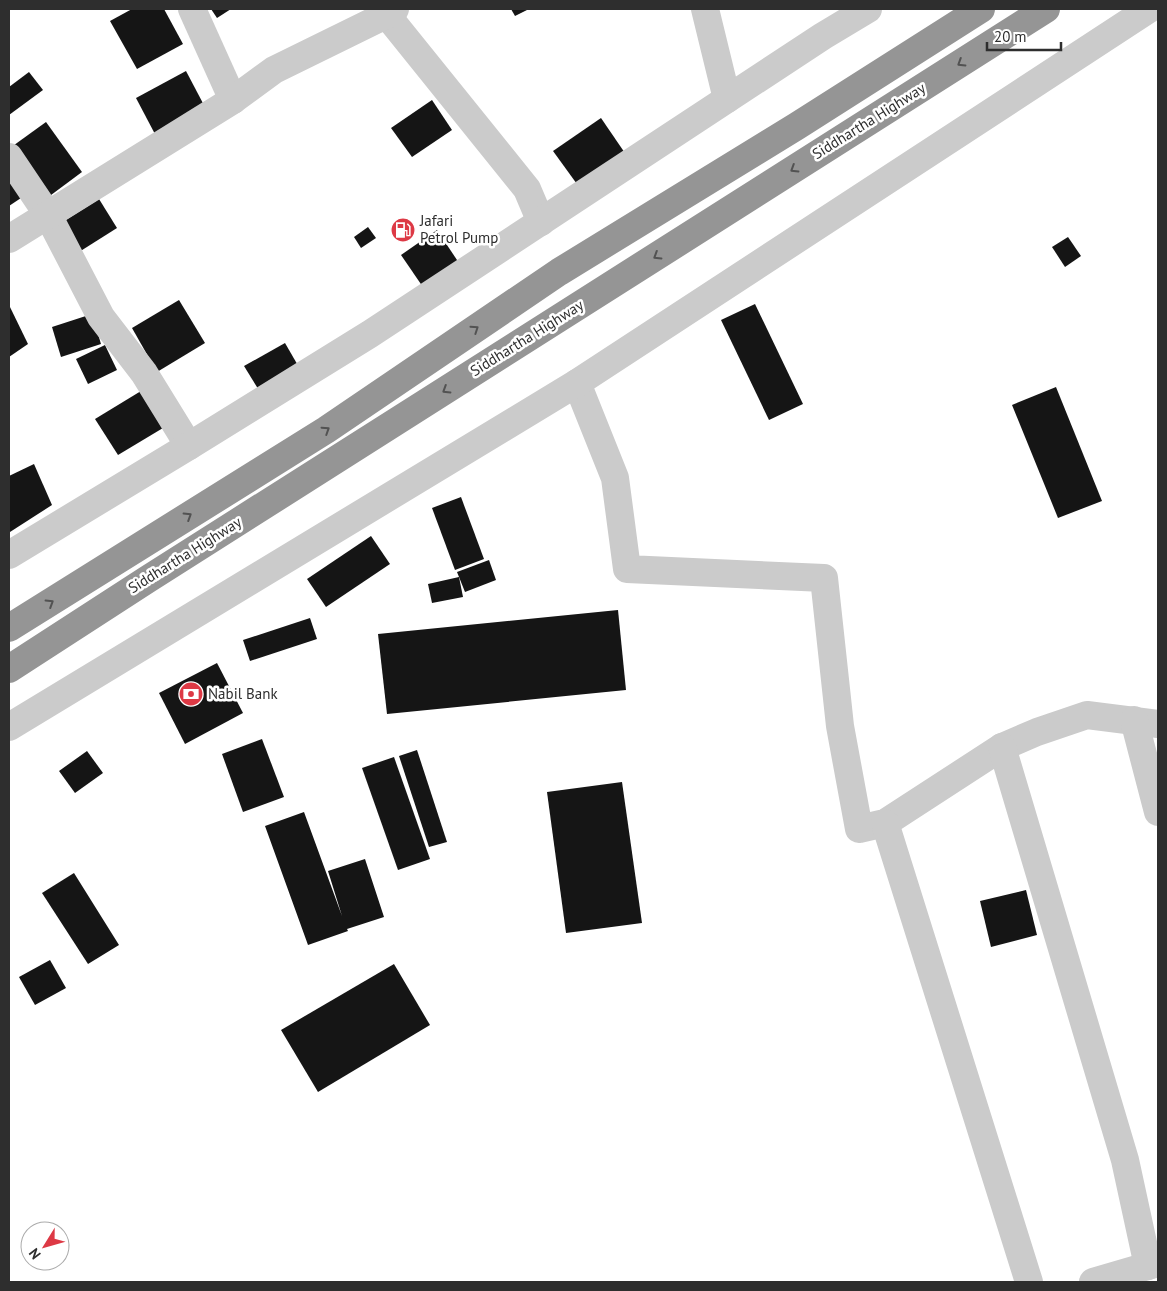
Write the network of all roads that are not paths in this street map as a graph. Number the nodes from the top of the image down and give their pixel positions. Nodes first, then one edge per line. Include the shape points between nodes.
1 (192, 9) edge
2 (705, 9) edge
3 (868, 9) edge
4 (981, 9) edge
5 (1046, 9) edge
6 (1149, 9) edge
7 (388, 11) edge
8 (727, 99) junction
9 (234, 100) junction
10 (9, 157) edge
11 (48, 215) junction
12 (541, 222) junction
13 (9, 239) edge
14 (577, 383) junction
15 (189, 446) junction
16 (9, 555) edge
17 (9, 628) edge
18 (9, 669) edge
19 (1146, 722) edge
20 (9, 727) edge
21 (1002, 747) junction
22 (1158, 812) edge
23 (884, 823) junction
24 (1153, 1264) edge
25 (1030, 1282) edge
26 (1093, 1282) edge

1 - 9 street
2 - 8 street
3 - 8 street
17 -> 4 highway, Siddhartha Highway via 326,430 559,272
5 -> 18 highway, Siddhartha Highway
6 - 14 street
7 - 9 street via 274,70
7 - 12 street via 527,189
8 - 12 street
9 - 11 street
10 - 11 street
11 - 13 street
11 - 15 street via 101,317 144,373
12 - 15 street via 370,334
14 - 20 street
14 - 23 street via 614,478 627,569 824,578 840,726 859,829
15 - 16 street
19 - 21 street via 1087,715
19 - 22 street
21 - 23 street
21 - 24 street
23 - 25 street
24 - 26 street

